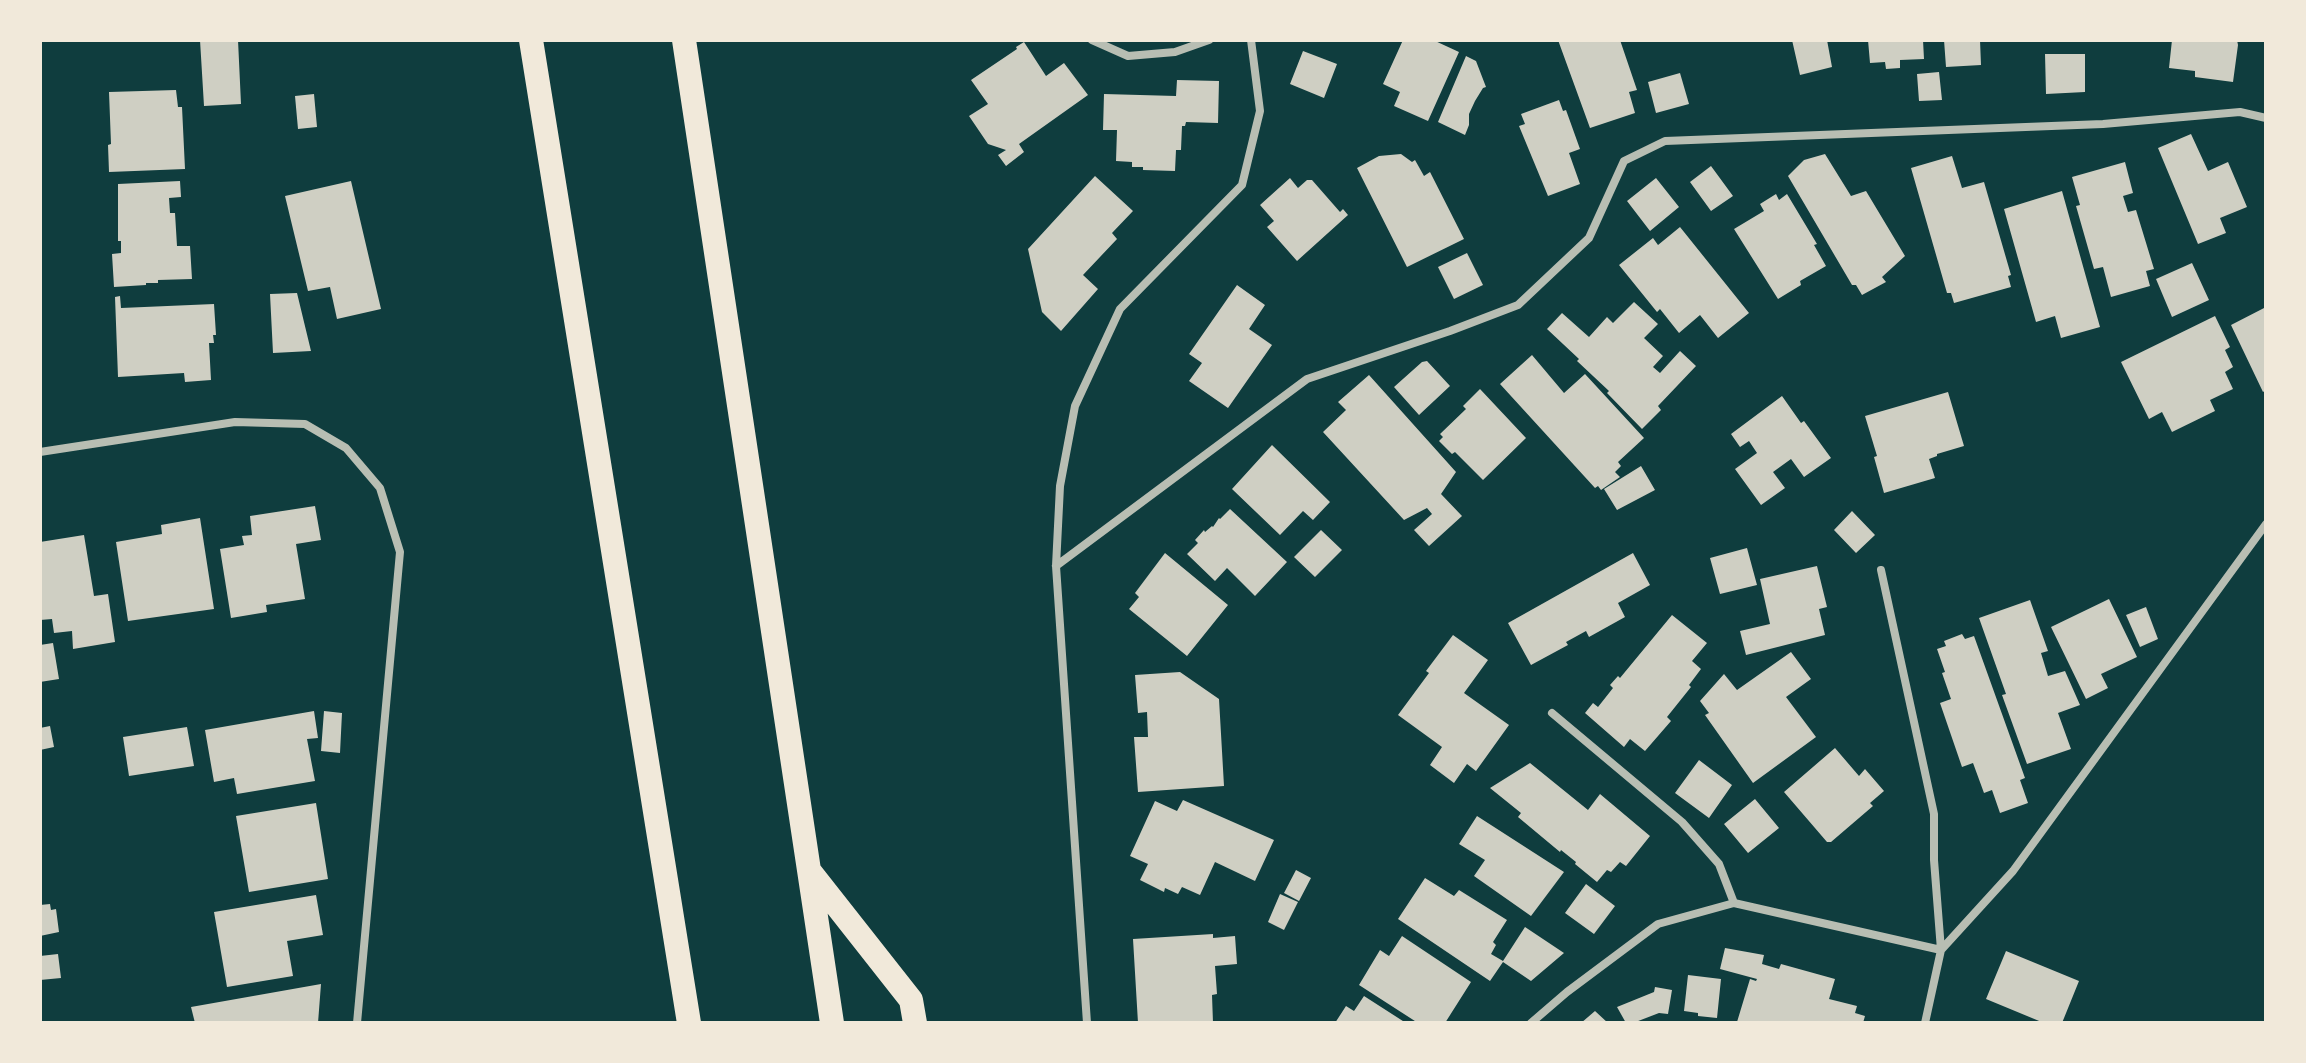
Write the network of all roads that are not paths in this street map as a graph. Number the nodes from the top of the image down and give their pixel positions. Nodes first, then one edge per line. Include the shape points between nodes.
1 (531, 40) edge
2 (684, 40) edge
3 (1092, 40) edge
4 (1209, 40) edge
5 (1251, 40) edge
6 (2266, 118) edge
7 (40, 452) edge
8 (2266, 524) edge
9 (1056, 566) junction
10 (1881, 570) dead end
11 (1552, 713) dead end
12 (809, 871) junction
13 (1734, 903) junction
14 (1941, 950) junction
15 (357, 1023) edge
16 (689, 1023) edge
17 (832, 1023) edge
18 (915, 1023) edge
19 (1087, 1023) edge
20 (1531, 1023) edge
21 (1925, 1023) edge

1 - 16 highway
2 - 12 highway
3 - 4 street via 1128,56 1175,52
5 - 9 street via 1260,111 1242,185 1120,309 1075,406 1060,486
6 - 9 street via 2240,112 2103,124 1665,141 1624,161 1589,238 1518,305 1307,379
7 - 15 street via 235,422 305,424 346,448 380,488 400,552
8 - 14 street via 2013,871
9 - 19 street
10 - 14 street via 1934,814
11 - 13 street via 1682,822 1719,864
12 - 17 highway
12 - 18 highway via 911,1000
13 - 14 street
13 - 20 street via 1658,924
14 - 21 street

